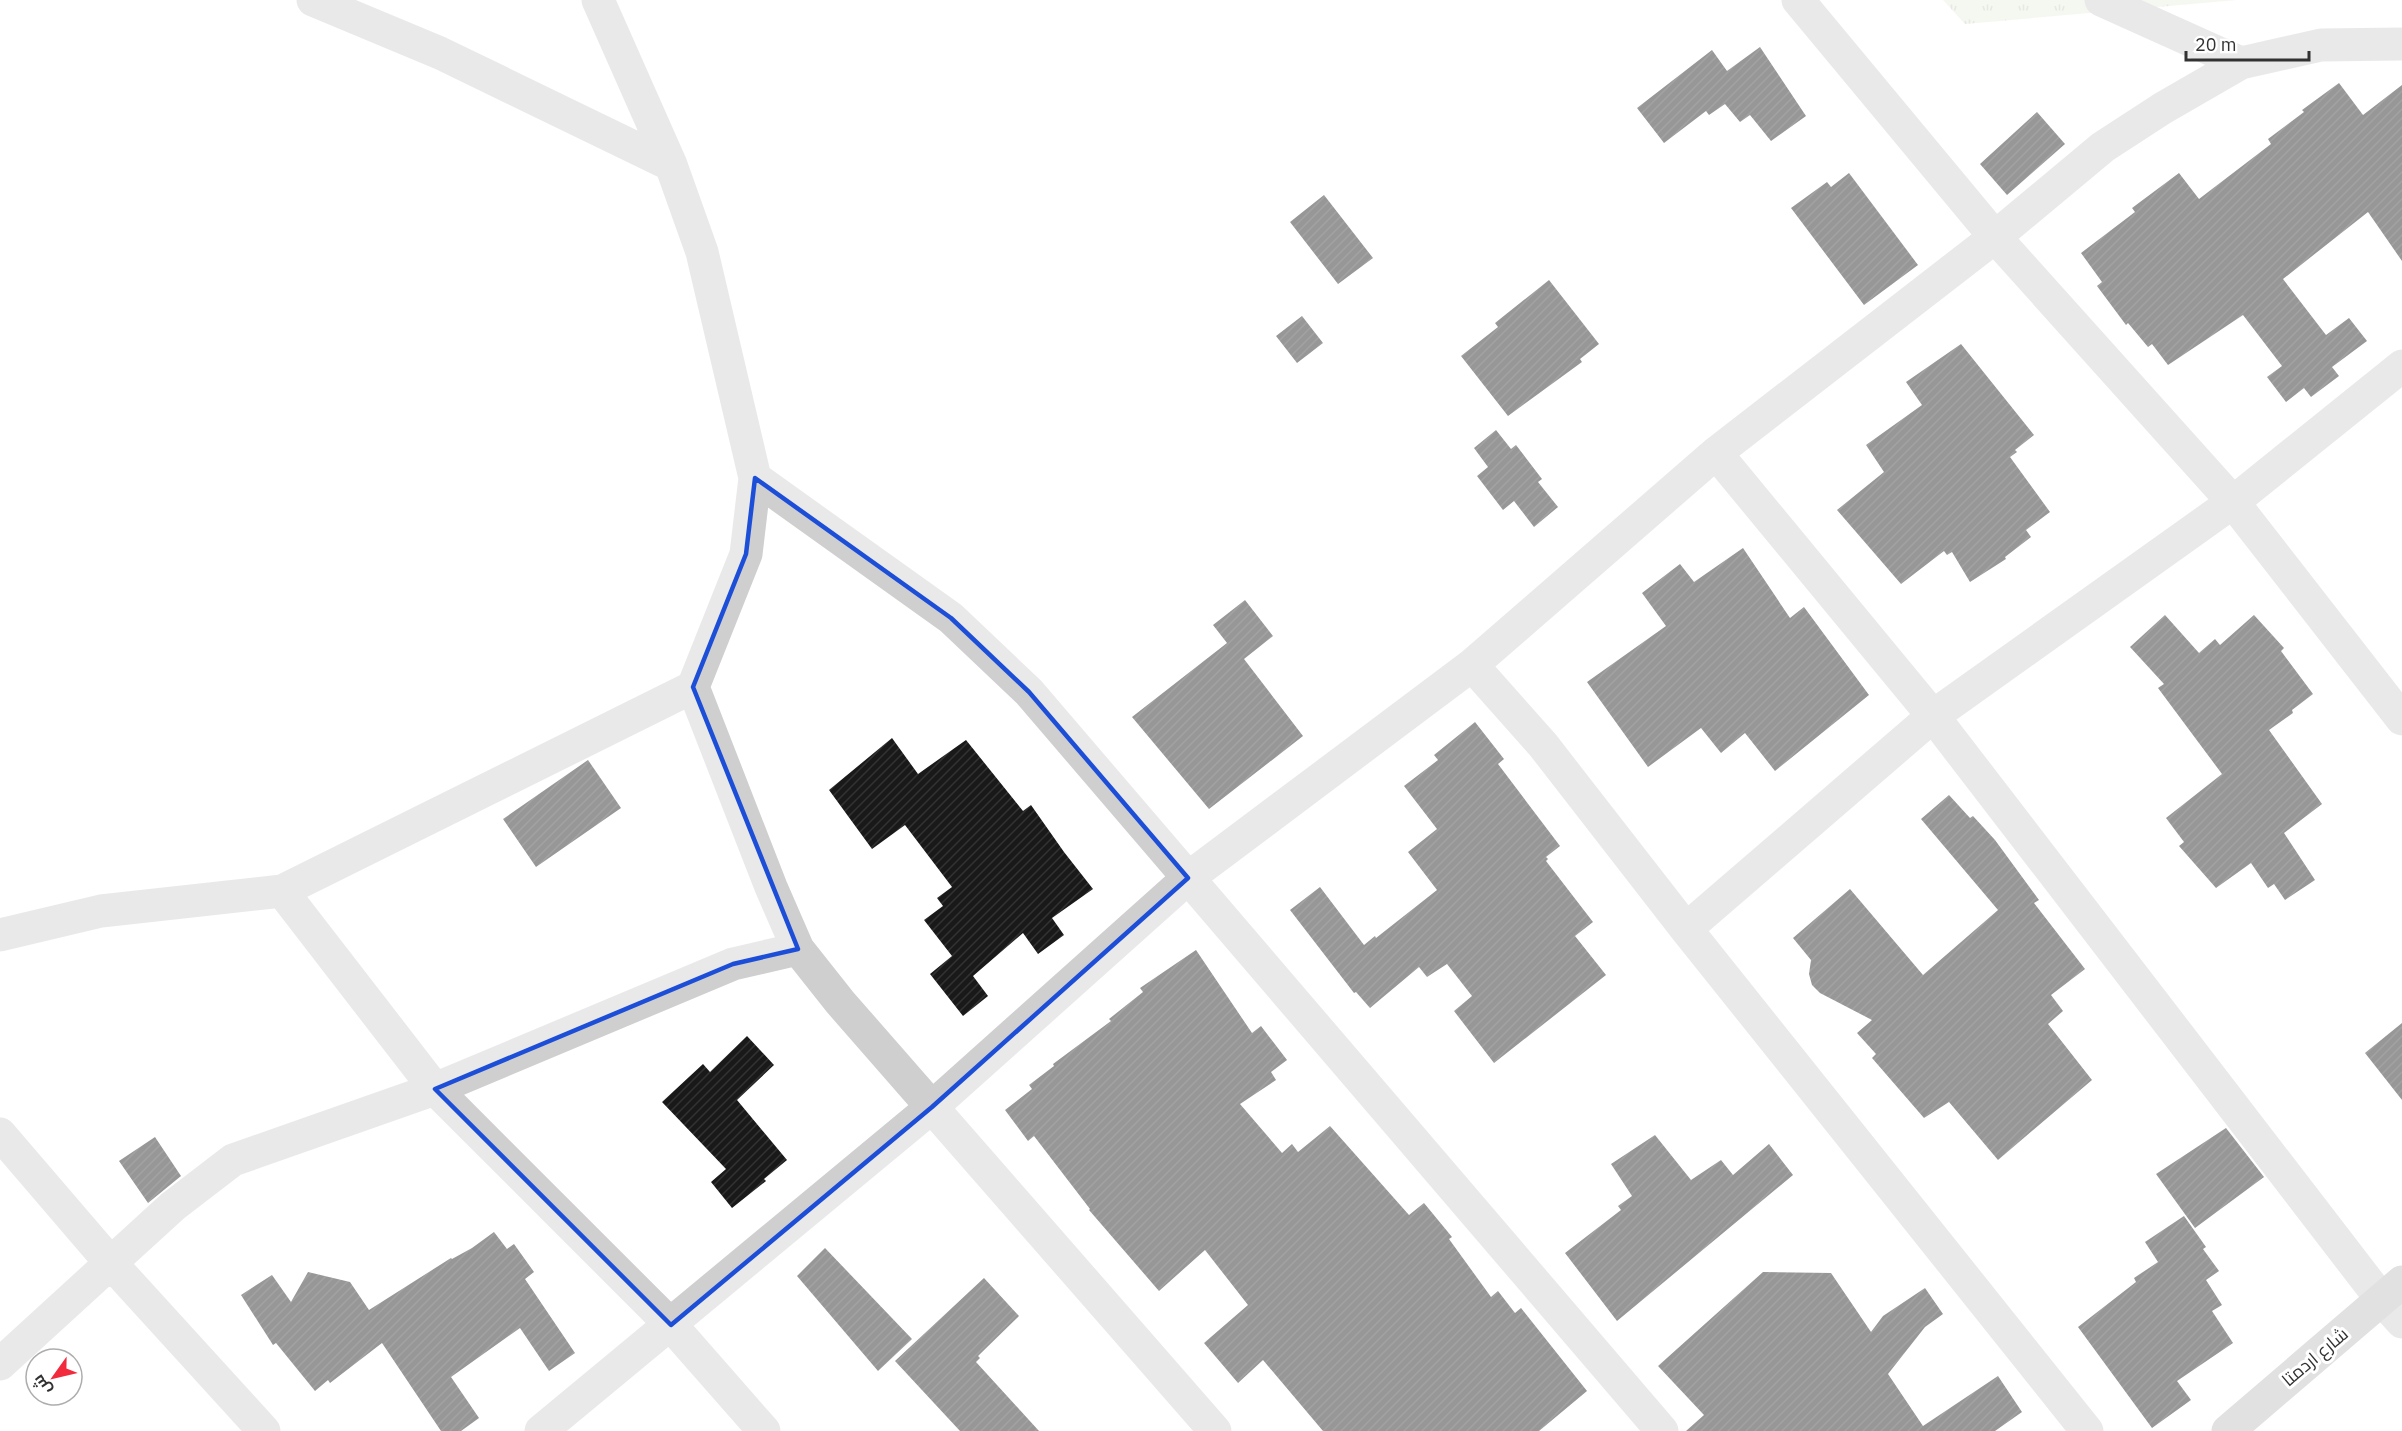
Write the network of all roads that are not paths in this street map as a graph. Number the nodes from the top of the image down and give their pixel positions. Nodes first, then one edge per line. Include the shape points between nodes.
1 (313, 0) edge
2 (598, 0) edge
3 (1797, 0) edge
4 (2101, 0) edge
5 (2402, 44) edge
6 (2241, 63) junction
7 (671, 165) junction
8 (1995, 237) junction
9 (2402, 366) edge
10 (1716, 453) junction
11 (755, 478) junction
12 (2233, 502) junction
13 (1472, 665) junction
14 (693, 687) junction
15 (1933, 716) junction
16 (2402, 719) edge
17 (1188, 878) junction
18 (282, 891) junction
19 (1686, 929) junction
20 (0, 935) edge
21 (798, 949) junction
22 (435, 1089) junction
23 (932, 1107) junction
24 (0, 1134) edge
25 (110, 1262) junction
26 (2395, 1301) edge
27 (671, 1325) junction
28 (0, 1364) edge
29 (1654, 1428) edge
30 (264, 1431) edge
31 (541, 1431) edge
32 (764, 1431) edge
33 (1215, 1431) edge
34 (2086, 1431) edge
35 (2228, 1431) edge

1 - 7 street via 440,53
2 - 7 street
3 - 8 street
4 - 6 street
5 - 6 street via 2321,45
6 - 8 street via 2103,147
7 - 11 street via 702,252
8 - 10 street
8 - 12 street
9 - 12 street
10 - 13 street
10 - 15 street
11 - 14 street via 746,554
11 - 17 street via 951,618 1029,692
12 - 15 street
12 - 16 street
13 - 17 street
13 - 19 street via 1543,745
14 - 18 street
14 - 21 street
15 - 19 street
15 - 26 street
17 - 23 street
17 - 29 street
18 - 20 street via 101,911
18 - 22 street
19 - 34 street
21 - 22 street via 734,964
21 - 23 street
22 - 25 street via 233,1160 172,1206
22 - 27 street
23 - 27 street
23 - 33 street
24 - 25 street
25 - 28 street
25 - 30 street
26 - 35 main road, شارع اردمتا
27 - 31 street
27 - 32 street

